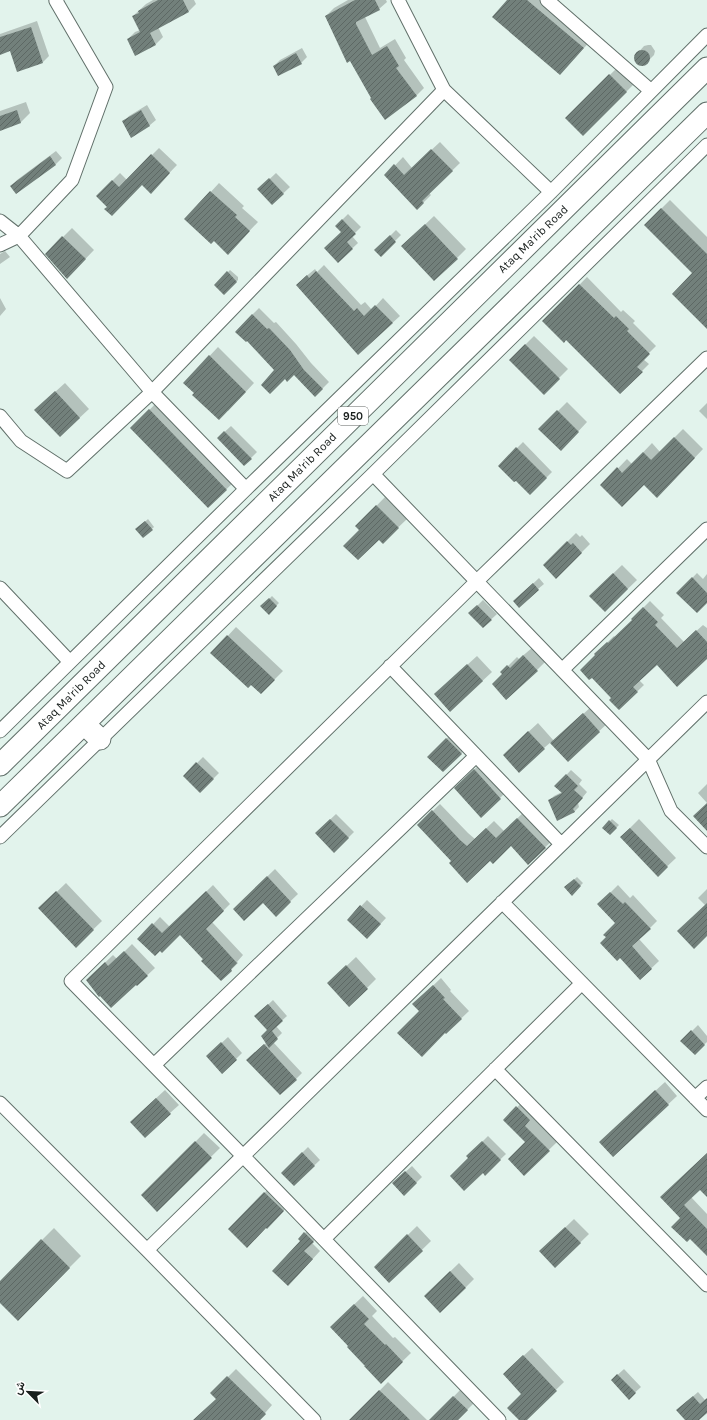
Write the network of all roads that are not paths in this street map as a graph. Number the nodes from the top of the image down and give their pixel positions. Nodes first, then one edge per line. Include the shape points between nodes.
1 (56, 0) edge
2 (398, 0) edge
3 (547, 0) edge
4 (707, 35) edge
5 (707, 68) edge
6 (444, 90) junction
7 (650, 90) junction
8 (707, 113) edge
9 (707, 145) edge
10 (551, 192) junction
11 (0, 220) edge
12 (19, 236) junction
13 (0, 245) edge
14 (707, 358) edge
15 (152, 392) junction
16 (0, 416) edge
17 (373, 474) junction
18 (246, 489) junction
19 (707, 529) edge
20 (476, 582) junction
21 (0, 588) edge
22 (70, 662) junction
23 (390, 666) junction
24 (562, 670) junction
25 (707, 702) edge
26 (84, 724) junction
27 (0, 731) edge
28 (100, 739) junction
29 (476, 756) junction
30 (648, 759) junction
31 (4, 762) edge
32 (30, 777) junction
33 (0, 806) edge
34 (0, 837) edge
35 (561, 844) junction
36 (707, 847) edge
37 (502, 902) junction
38 (582, 983) junction
39 (154, 1065) junction
40 (495, 1069) junction
41 (707, 1087) edge
42 (695, 1098) junction
43 (0, 1103) edge
44 (707, 1110) edge
45 (243, 1156) junction
46 (324, 1239) junction
47 (147, 1250) junction
48 (707, 1285) edge
49 (314, 1420) edge
50 (499, 1420) edge

1 - 12 street via 106,87 72,180
2 - 6 street
3 - 7 street
4 - 7 street
5 - 31 main road, Ataq Ma'rib Road / 950
6 - 10 street
6 - 15 street
7 - 10 street
8 - 26 main road, 950
9 - 17 street
10 - 18 street
11 - 12 street
12 - 13 street
12 - 15 street
14 - 20 street
15 - 16 street via 67,471 21,441
15 - 18 street
17 - 20 street
17 - 28 street
18 - 22 street
19 - 24 street
20 - 23 street
20 - 24 street
21 - 22 street
22 - 27 street
23 - 29 street
23 - 39 street via 72,981
24 - 30 street
25 - 30 street
26 - 28 main road
26 - 32 main road, 950
28 - 34 street
29 - 35 street
29 - 39 street
30 - 35 street
30 - 36 street via 671,811
31 - 32 main road
32 - 33 main road, 950
35 - 37 street
37 - 38 street
37 - 45 street
38 - 40 street
38 - 42 street
39 - 45 street
40 - 46 street
40 - 48 street
41 - 42 street
42 - 44 street
43 - 47 street
45 - 46 street
45 - 47 street
46 - 50 street
47 - 49 street

